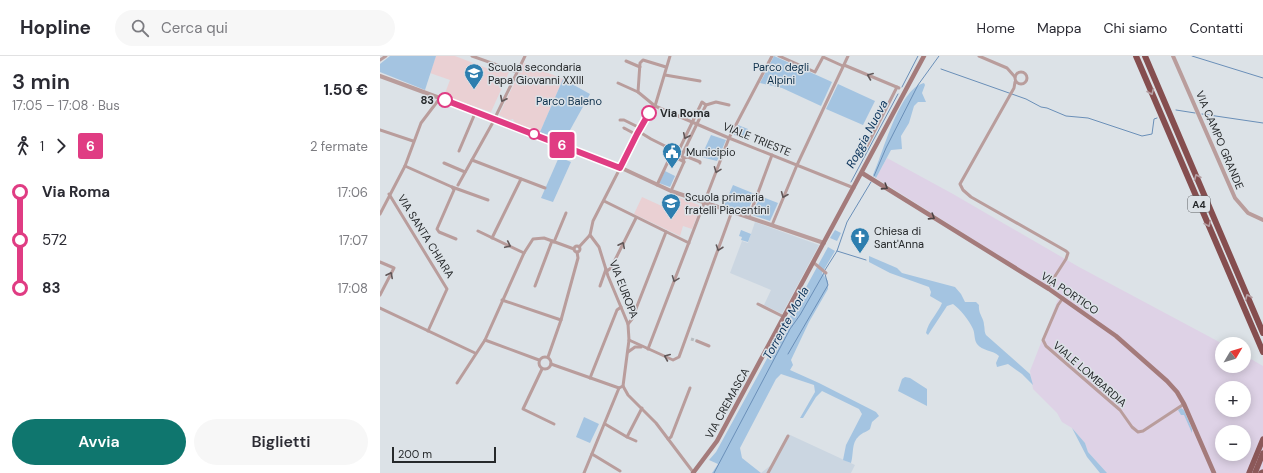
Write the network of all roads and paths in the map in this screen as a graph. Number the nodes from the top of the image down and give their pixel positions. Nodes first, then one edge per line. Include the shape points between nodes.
1 (386, 56) edge
2 (472, 56) edge
3 (525, 56) edge
4 (640, 56) edge
5 (670, 56) edge
6 (772, 56) edge
7 (779, 56) edge
8 (848, 56) edge
9 (926, 56) edge
10 (979, 56) edge
11 (1136, 56) edge
12 (1145, 56) edge
13 (1174, 56) edge
14 (380, 60) edge
15 (643, 60) junction
16 (626, 61) dead end
17 (844, 66) junction
18 (640, 67) junction
19 (666, 67) junction
20 (517, 72) junction
21 (1011, 72) junction
22 (1018, 72) junction
23 (665, 75) junction
24 (380, 76) edge
25 (1014, 77) junction
26 (700, 81) dead end
27 (1016, 82) junction
28 (618, 83) dead end
29 (1019, 84) junction
30 (1014, 88) junction
31 (638, 92) junction
32 (440, 98) junction
33 (699, 98) dead end
34 (702, 102) junction
35 (706, 105) junction
36 (729, 105) dead end
37 (654, 106) junction
38 (476, 111) junction
39 (494, 118) junction
40 (620, 120) dead end
41 (692, 122) junction
42 (697, 124) junction
43 (624, 128) dead end
44 (380, 130) edge
45 (638, 131) junction
46 (729, 138) junction
47 (413, 141) junction
48 (867, 146) dead end
49 (459, 151) dead end
50 (676, 153) junction
51 (671, 155) junction
52 (772, 155) junction
53 (684, 158) junction
54 (472, 160) junction
55 (444, 163) dead end
56 (700, 163) dead end
57 (797, 165) junction
58 (405, 166) junction
59 (620, 168) junction
60 (465, 172) junction
61 (862, 174) junction
62 (870, 178) junction
63 (521, 179) junction
64 (857, 182) junction
65 (458, 185) dead end
66 (657, 185) junction
67 (452, 187) junction
68 (545, 188) dead end
69 (854, 188) junction
70 (671, 190) junction
71 (389, 194) junction
72 (488, 200) dead end
73 (604, 201) junction
74 (705, 202) junction
75 (732, 212) junction
76 (566, 213) dead end
77 (380, 214) edge
78 (749, 217) junction
79 (636, 218) junction
80 (1263, 220) edge
81 (772, 225) junction
82 (478, 231) dead end
83 (666, 232) junction
84 (590, 235) junction
85 (492, 238) junction
86 (456, 240) dead end
87 (553, 242) junction
88 (689, 243) junction
89 (824, 243) junction
90 (579, 246) junction
91 (574, 249) junction
92 (577, 252) junction
93 (524, 253) junction
94 (380, 262) edge
95 (814, 263) junction
96 (606, 269) junction
97 (826, 273) dead end
98 (535, 286) dead end
99 (600, 286) dead end
100 (1049, 289) junction
101 (380, 296) edge
102 (1063, 298) junction
103 (502, 300) junction
104 (758, 304) dead end
105 (621, 307) junction
106 (380, 308) edge
107 (784, 317) junction
108 (561, 320) junction
109 (628, 324) junction
110 (428, 331) junction
111 (1263, 332) edge
112 (686, 337) junction
113 (691, 339) tunnel mouth
114 (485, 340) junction
115 (629, 340) junction
116 (697, 341) tunnel mouth
117 (709, 346) dead end
118 (642, 347) junction
119 (648, 349) junction
120 (627, 352) junction
121 (1263, 352) edge
122 (475, 353) junction
123 (548, 357) junction
124 (539, 360) junction
125 (552, 364) junction
126 (542, 369) junction
127 (590, 378) junction
128 (457, 383) dead end
129 (623, 386) junction
130 (619, 388) junction
131 (690, 388) dead end
132 (1184, 404) junction
133 (642, 408) junction
134 (554, 424) dead end
135 (605, 424) junction
136 (627, 436) junction
137 (788, 436) dead end
138 (668, 439) junction
139 (1263, 439) edge
140 (636, 441) dead end
141 (1263, 453) edge
142 (592, 454) junction
143 (620, 471) dead end
144 (1212, 471) edge
145 (584, 473) edge
146 (693, 473) edge
147 (768, 473) edge
148 (1249, 473) edge
149 (1255, 473) edge

1 - 14 street
2 - 20 street
3 - 20 street
4 - 15 street
5 - 19 street
6 - 46 street
7 - 17 street via 815,72 823,57
8 - 17 street
9 - 61 main road, VIA CREMASCA
10 - 21 street
11 -> 121 highway, A4
111 -> 12 highway, A4
13 - 80 street, VIA CAMPO GRANDE via 1235,198 1248,213
15 - 18 street
15 - 19 street
16 - 18 street
48 -> 17 street via 898,87
17 - 57 street
18 - 31 street
19 - 23 street
20 -> 39 street
21 - 22 street
21 - 25 street
22 - 25 street
22 - 29 street via 1027,76 1026,83
23 - 26 street
23 - 37 street
24 - 32 street
25 - 27 street
27 - 29 street
27 - 30 street
28 - 31 street, VIALE TRIESTE
29 - 30 street
30 - 100 street via 960,184 971,198 1068,253
31 - 37 street, VIALE TRIESTE
32 - 38 street
32 - 47 street via 421,123
33 - 34 street
34 - 35 street
34 - 41 street
35 - 36 street via 716,102
35 - 42 street
37 - 41 street, VIALE TRIESTE
37 - 45 street
38 - 39 street
38 - 49 street
39 - 54 street
39 - 59 street
40 - 45 street via 624,120
41 - 42 street, VIALE TRIESTE
41 -> 50 street
42 - 46 street, VIALE TRIESTE
42 - 53 street
43 - 45 street
44 - 47 street
45 - 50 street
45 - 59 street
46 - 52 street, VIALE TRIESTE
46 -> 74 street
47 - 58 street
50 - 51 street
50 - 53 street
51 - 53 street
51 - 66 street
52 - 57 street, VIALE TRIESTE
52 - 78 street
53 - 56 street via 688,157
53 - 70 street
54 - 60 street
54 - 63 street
55 - 60 street
57 - 69 street, VIALE TRIESTE
57 -> 81 street
58 - 67 street
58 - 71 street
59 - 66 street
59 - 73 street
60 - 65 street
61 - 62 main road, VIA PORTICO
61 - 64 main road, VIA CREMASCA
62 - 64 main road
62 -> 100 main road, VIA PORTICO
63 - 68 street
63 - 85 street
64 - 69 main road, VIA CREMASCA
66 - 70 street
67 - 72 street
67 - 86 street via 454,190 437,228 439,232
69 - 89 main road, VIA CREMASCA
70 - 74 street
71 - 77 street
71 - 110 street, VIA SANTA CHIARA via 448,288
73 - 79 street
73 - 84 street via 593,221
74 - 75 street
74 - 88 street
75 - 78 street
75 -> 112 street
76 - 87 street
78 - 81 street
79 - 83 street
96 -> 79 street via 611,268
81 - 89 street
82 - 85 street
83 - 88 street
83 - 109 street
84 - 90 street
84 - 96 street, VIA EUROPA via 599,247
85 -> 93 street
87 - 91 street
87 - 93 street via 544,238 532,239
87 - 98 street
88 -> 119 street
89 - 95 main road, VIA CREMASCA
90 - 91 street
90 - 92 street
91 - 92 street
92 - 108 street via 578,258
93 - 103 street
101 -> 94 street via 394,268
95 - 97 street
95 - 107 main road, VIA CREMASCA
96 - 99 street
96 - 105 street, VIA EUROPA
100 - 102 main road, VIA PORTICO
102 - 132 main road, VIA PORTICO via 1116,336 1148,364 1167,381
102 - 132 street, VIALE LOMBARDIA via 1043,340 1046,346 1120,410 1132,427 1138,432 1143,431
103 - 108 street
103 - 114 street
104 - 107 street
105 - 109 street, VIA EUROPA
105 - 127 street via 617,310
106 - 110 street
107 - 146 main road, VIA CREMASCA via 717,441
108 - 123 street
109 - 115 street, VIA EUROPA
110 - 122 street
112 - 113 street
112 -> 119 street via 677,359 673,360
114 - 122 street
114 - 124 street
115 - 118 street
115 - 120 street, VIA EUROPA
116 - 117 street
118 - 119 street
118 - 120 street via 635,347
120 - 129 street, VIA EUROPA
122 - 128 street
123 - 124 street
123 - 125 street
124 - 126 street
125 - 126 street via 548,369
125 - 127 street
126 - 134 street via 523,409
127 - 130 street
129 - 130 street
129 - 133 street via 628,395
130 - 135 street
131 - 138 street
132 - 144 main road, VIA PORTICO
133 - 136 street
133 - 138 street
135 - 136 street
135 - 142 street
136 - 140 street
137 - 147 street
138 - 146 street
139 - 148 highway
141 - 149 highway
142 - 143 street
142 - 145 street

